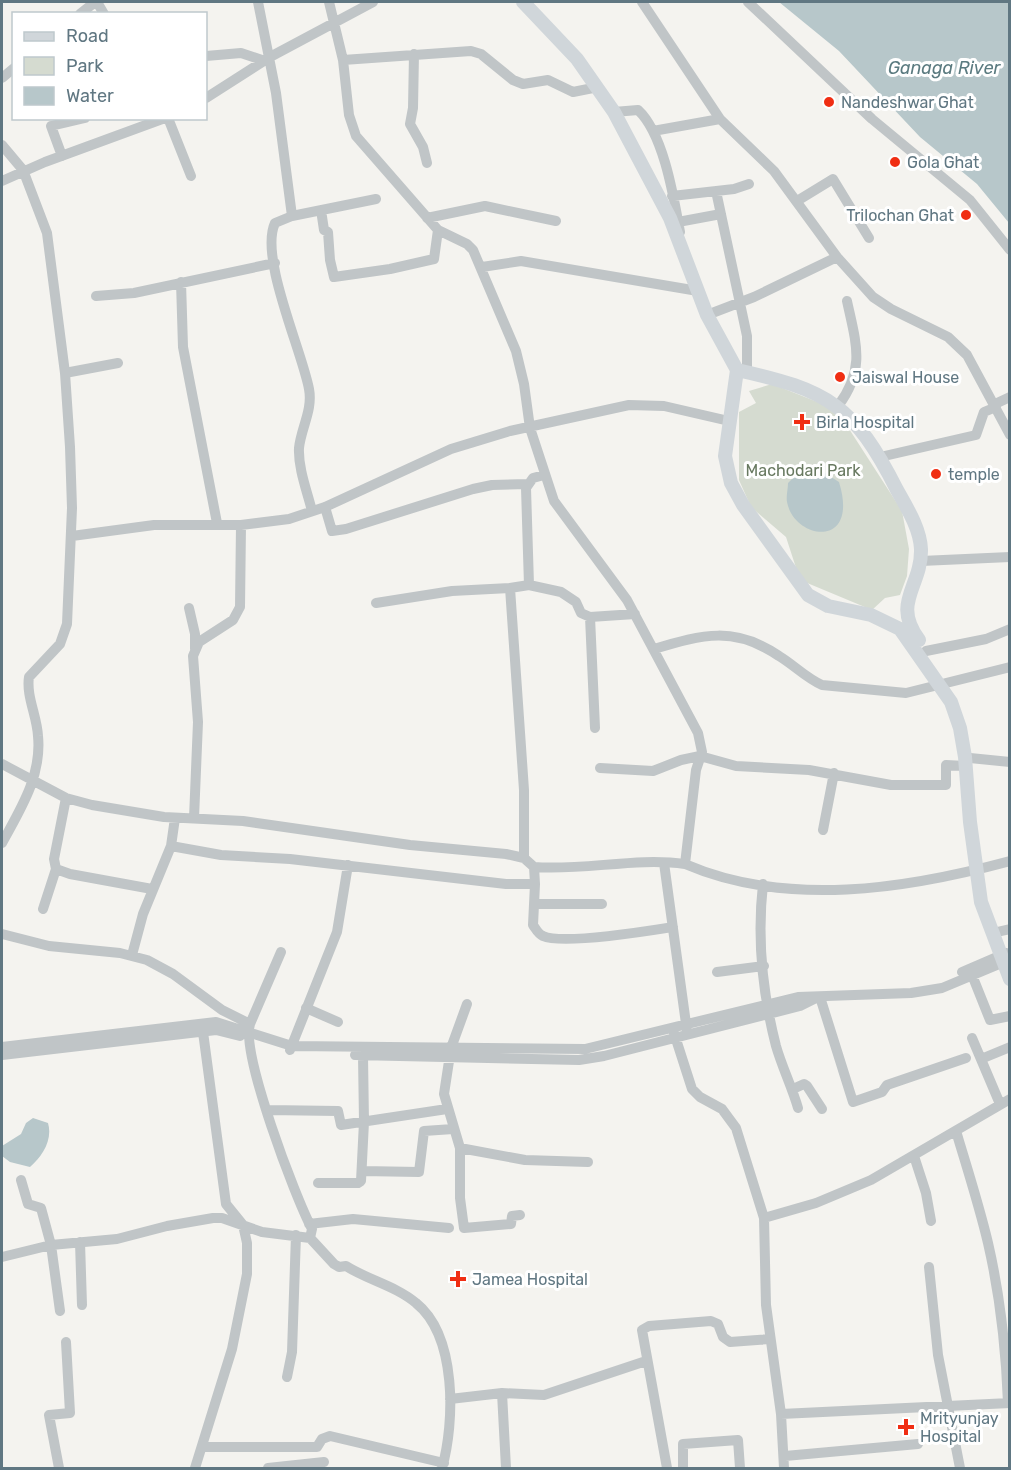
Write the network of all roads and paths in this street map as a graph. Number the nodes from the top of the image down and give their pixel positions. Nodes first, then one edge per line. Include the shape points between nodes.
1 (96, 2) edge
2 (258, 2) edge
3 (328, 2) edge
4 (373, 2) edge
5 (523, 2) edge
6 (642, 2) edge
7 (748, 2) edge
8 (83, 12) edge
9 (336, 24) junction
10 (414, 54) junction
11 (207, 56) edge
12 (268, 59) junction
13 (343, 60) junction
14 (597, 87) junction
15 (207, 97) edge
16 (614, 112) junction
17 (76, 120) edge
18 (161, 120) edge
19 (167, 120) edge
20 (720, 120) junction
21 (653, 131) junction
22 (2, 145) edge
23 (62, 156) junction
24 (427, 163) dead end
25 (23, 170) junction
26 (191, 176) dead end
27 (2, 181) edge
28 (749, 184) dead end
29 (716, 191) junction
30 (672, 196) junction
31 (376, 199) dead end
32 (797, 201) junction
33 (321, 210) junction
34 (720, 214) junction
35 (292, 216) junction
36 (428, 218) junction
37 (555, 221) dead end
38 (678, 222) junction
39 (438, 230) junction
40 (869, 238) dead end
41 (683, 248) junction
42 (1010, 250) edge
43 (837, 257) junction
44 (275, 263) junction
45 (482, 267) junction
46 (181, 282) junction
47 (698, 291) junction
48 (96, 296) dead end
49 (847, 301) dead end
50 (739, 303) junction
51 (707, 315) junction
52 (118, 363) dead end
53 (742, 371) junction
54 (65, 373) junction
55 (1010, 397) edge
56 (838, 406) junction
57 (995, 406) junction
58 (729, 421) junction
59 (530, 428) junction
60 (1010, 435) edge
61 (880, 457) junction
62 (544, 475) junction
63 (528, 484) junction
64 (325, 507) junction
65 (312, 511) junction
66 (216, 524) junction
67 (241, 525) junction
68 (72, 536) junction
69 (1010, 557) edge
70 (921, 561) junction
71 (529, 585) junction
72 (510, 588) junction
73 (911, 589) junction
74 (376, 603) dead end
75 (189, 608) dead end
76 (635, 614) junction
77 (871, 615) junction
78 (590, 617) junction
79 (1010, 629) edge
80 (654, 649) junction
81 (195, 650) junction
82 (926, 651) junction
83 (1010, 667) edge
84 (944, 683) junction
85 (595, 728) dead end
86 (700, 756) junction
87 (968, 762) junction
88 (1010, 762) edge
89 (2, 764) edge
90 (600, 768) dead end
91 (834, 773) junction
92 (34, 779) junction
93 (66, 798) junction
94 (175, 818) junction
95 (194, 818) junction
96 (823, 830) dead end
97 (2, 843) edge
98 (171, 846) junction
99 (524, 858) junction
100 (1010, 861) edge
101 (664, 863) junction
102 (685, 864) junction
103 (348, 865) junction
104 (534, 867) junction
105 (56, 869) junction
106 (979, 869) junction
107 (535, 884) junction
108 (763, 884) junction
109 (152, 889) junction
110 (535, 904) junction
111 (602, 904) dead end
112 (43, 909) dead end
113 (673, 927) junction
114 (1003, 930) edge
115 (2, 934) edge
116 (281, 952) dead end
117 (132, 955) junction
118 (1005, 958) edge
119 (764, 966) junction
120 (717, 972) dead end
121 (972, 975) junction
122 (1010, 979) edge
123 (927, 990) junction
124 (820, 997) junction
125 (467, 1004) dead end
126 (306, 1008) junction
127 (768, 1009) junction
128 (1010, 1016) edge
129 (338, 1022) dead end
130 (687, 1029) junction
131 (203, 1032) junction
132 (248, 1032) junction
133 (674, 1032) junction
134 (972, 1038) dead end
135 (2, 1047) edge
136 (1010, 1047) edge
137 (291, 1048) junction
138 (451, 1053) junction
139 (2, 1055) edge
140 (363, 1056) junction
141 (966, 1058) dead end
142 (981, 1059) junction
143 (793, 1089) junction
144 (1005, 1102) edge
145 (798, 1108) dead end
146 (447, 1109) junction
147 (822, 1109) dead end
148 (268, 1110) junction
149 (364, 1122) junction
150 (453, 1129) junction
151 (956, 1131) junction
152 (460, 1148) junction
153 (914, 1156) junction
154 (588, 1162) dead end
155 (362, 1171) junction
156 (21, 1180) dead end
157 (318, 1183) dead end
158 (520, 1215) dead end
159 (764, 1218) junction
160 (931, 1221) dead end
161 (309, 1224) junction
162 (243, 1226) junction
163 (449, 1228) dead end
164 (296, 1235) junction
165 (310, 1238) junction
166 (80, 1242) junction
167 (51, 1245) junction
168 (2, 1257) edge
169 (929, 1267) dead end
170 (82, 1305) dead end
171 (60, 1311) dead end
172 (770, 1339) junction
173 (66, 1342) dead end
174 (646, 1361) junction
175 (287, 1377) dead end
176 (502, 1393) junction
177 (450, 1399) junction
178 (1009, 1403) edge
179 (948, 1408) junction
180 (781, 1414) junction
181 (918, 1444) dead end
182 (203, 1447) junction
183 (317, 1447) junction
184 (784, 1456) junction
185 (326, 1465) edge
186 (443, 1466) edge
187 (59, 1468) edge
188 (195, 1468) edge
189 (268, 1468) edge
190 (506, 1468) edge
191 (667, 1468) edge
192 (683, 1468) edge
193 (740, 1468) edge
194 (784, 1468) edge
195 (960, 1468) edge

1 - 8 street
2 - 12 street
3 - 9 street
4 - 9 street
5 - 14 main road via 577,59
6 - 20 street
7 - 42 street via 872,119 970,200
9 - 12 street
9 - 13 street
10 - 13 street
10 - 14 street via 477,52 523,84 548,80 573,92
10 - 24 street via 410,124
11 - 12 street via 241,53
12 - 15 street
12 - 35 street
13 - 36 street via 349,115 356,136
14 - 16 main road
16 - 21 street via 638,110
16 - 41 main road
17 - 23 street via 51,126
18 - 23 street
19 - 26 street
20 - 21 street
20 - 32 street via 774,171
21 - 30 street
22 - 25 street
23 - 25 street
25 - 27 street
25 - 54 street via 47,233
28 - 29 street
29 - 30 street
29 - 34 street
30 - 38 street
31 - 33 street
32 - 40 street via 833,179
32 - 43 street
33 - 35 street
33 - 39 street via 334,277 434,259
34 - 38 street
34 - 50 street
35 - 44 street via 279,220 273,227
36 - 37 street via 485,206
36 - 39 street
38 - 41 street
39 - 45 street via 467,244
41 - 47 main road
43 - 50 street
43 - 57 street via 873,297 959,346
44 - 46 street
44 - 65 street via 309,389 309,412 299,451
45 - 47 street via 521,261
45 - 59 street via 516,351
46 - 48 street via 134,293
46 - 66 street via 183,348
47 - 51 main road
49 - 56 street via 859,355 851,389
50 - 51 street
50 - 53 street via 747,336
51 - 53 main road
52 - 54 street
53 - 56 main road via 790,382
53 - 58 main road
54 - 68 street
55 - 57 street
56 - 61 main road
57 - 60 street
57 - 61 street via 984,412 976,435
58 - 59 street via 643,404
58 - 77 main road via 725,456 731,483 801,587 828,606
59 - 62 street
59 - 64 street via 452,449
61 - 70 main road via 919,534
62 - 63 street
62 - 76 street via 564,518 601,562
63 - 64 street via 473,489 346,530 332,531
63 - 71 street
64 - 65 street
65 - 67 street via 289,519
66 - 67 street
66 - 68 street via 154,525
67 - 81 street via 240,607 233,620 206,637
68 - 92 street via 64,635 29,677 39,737
69 - 70 street
70 - 73 main road
71 - 72 street
71 - 78 street via 561,592
72 - 74 street
72 - 99 street via 524,790
73 - 77 main road via 898,608
73 - 82 main road via 906,613 910,628
75 - 81 street
76 - 78 street
76 - 80 street
77 - 84 main road via 900,629
78 - 85 street
79 - 82 street via 986,639
80 - 84 street via 700,636 728,635 769,649 822,685 906,693
80 - 86 street via 698,733
81 - 95 street via 198,722
82 - 84 main road
83 - 84 street
84 - 87 main road
86 - 90 street via 653,771
86 - 91 street via 736,766
86 - 102 street
87 - 88 street
87 - 91 street via 946,765 946,785 891,785
87 - 106 main road
89 - 92 street
91 - 96 street
92 - 93 street
92 - 97 street
93 - 94 street via 92,806
93 - 105 street via 54,859
94 - 95 street
94 - 98 street
95 - 99 street
98 - 103 street
98 - 109 street
99 - 104 street
100 - 106 street
101 - 102 street
101 - 104 street
101 - 113 street
102 - 108 street via 716,876
103 - 107 street
103 - 126 street via 337,932
104 - 107 street
105 - 109 street
105 - 112 street
106 - 108 street via 869,889
106 - 114 main road
106 - 118 main road via 981,902
107 - 110 street
108 - 119 street
109 - 117 street
110 - 111 street
110 - 113 street via 533,926 549,937
113 - 130 street
114 - 118 main road
115 - 117 street via 49,946
116 - 132 street
117 - 132 street via 173,974
118 - 121 street
118 - 122 main road
118 - 123 street via 940,981
119 - 120 street
119 - 127 street
121 - 123 street
121 - 128 street via 990,1020
123 - 124 street
124 - 127 street via 798,998
124 - 141 street via 853,1102 882,1092 886,1085
125 - 138 street
126 - 129 street
126 - 137 street
127 - 130 street
127 - 143 street via 777,1049
130 - 133 street
131 - 132 street
131 - 139 street
131 - 162 street via 226,1204
132 - 135 street via 212,1022
132 - 137 street
132 - 148 street
133 - 138 street via 585,1049
133 - 159 street via 692,1089 722,1109 736,1128
134 - 142 street
136 - 142 street
137 - 138 street
137 - 140 street
138 - 140 street
138 - 146 street via 444,1094
140 - 149 street
142 - 144 street
143 - 145 street
143 - 147 street via 807,1086
144 - 151 street
146 - 149 street
146 - 150 street
148 - 149 street via 338,1111 341,1125
148 - 161 street
149 - 155 street
150 - 152 street
150 - 155 street via 424,1131 419,1172
151 - 153 street
151 - 178 street via 992,1263
152 - 154 street via 525,1160
152 - 158 street via 464,1228 511,1224 512,1216
153 - 159 street via 834,1196
153 - 160 street
155 - 157 street via 358,1183
156 - 167 street via 28,1204 40,1206
159 - 172 street
161 - 163 street via 353,1219
161 - 165 street
162 - 164 street
162 - 166 street via 222,1218 202,1219 126,1237
162 - 182 street via 248,1260 244,1295
164 - 165 street
164 - 175 street via 292,1352
165 - 177 street via 339,1268 346,1266 403,1294 425,1312 445,1360
166 - 167 street
166 - 170 street
167 - 168 street
167 - 171 street
169 - 179 street
172 - 174 street via 730,1342 723,1337 718,1324 711,1322 649,1326 641,1334
172 - 180 street
173 - 187 street via 70,1413 49,1415
174 - 176 street via 544,1395
174 - 191 street
176 - 177 street
176 - 190 street
177 - 186 street via 451,1420
178 - 179 street
179 - 180 street
179 - 195 street
180 - 184 street
181 - 184 street
182 - 183 street
182 - 188 street
183 - 185 street
183 - 186 street via 330,1436
184 - 194 street
185 - 189 street
192 - 193 street via 683,1444 738,1440

